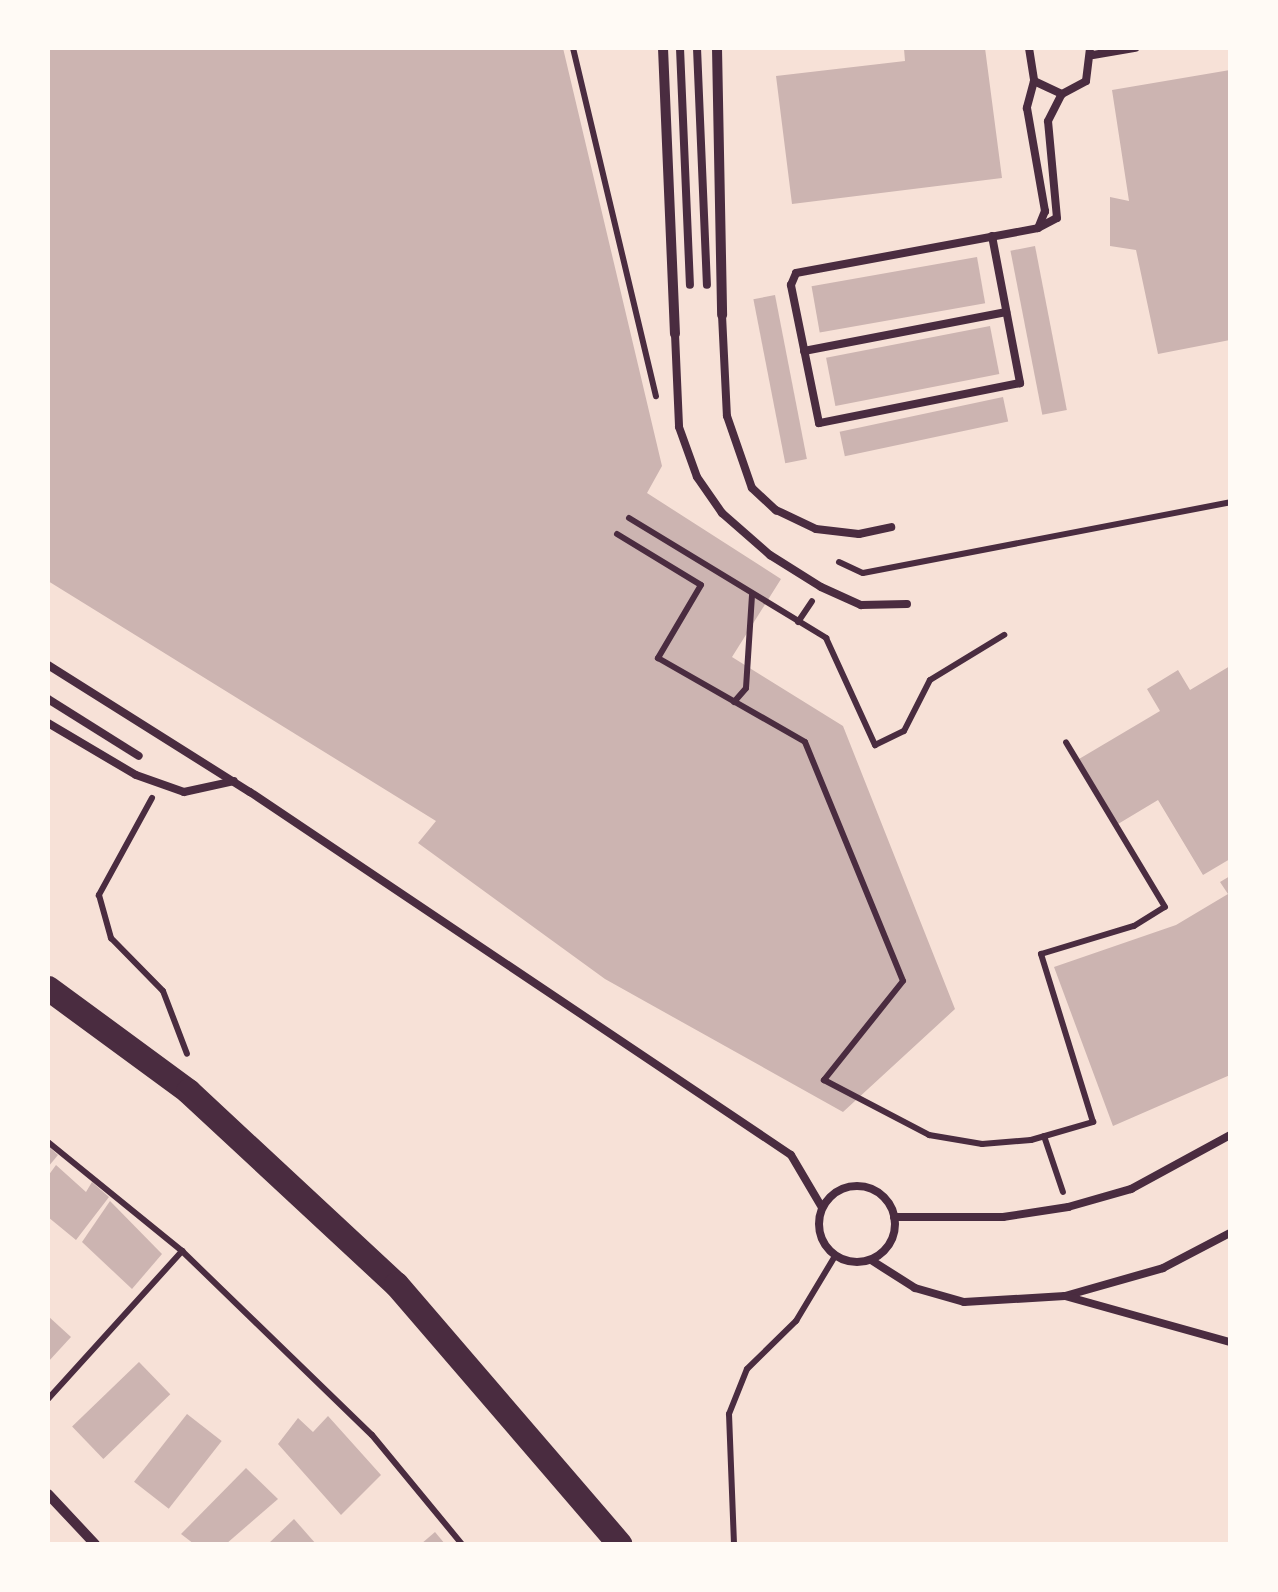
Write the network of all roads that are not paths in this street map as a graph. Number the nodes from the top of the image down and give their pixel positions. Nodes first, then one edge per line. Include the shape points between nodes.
1 (663, 48) edge
2 (680, 48) edge
3 (697, 48) edge
4 (717, 48) edge
5 (1030, 48) edge
6 (1135, 48) edge
7 (1091, 51) edge
8 (1034, 81) junction
9 (1062, 94) junction
10 (1038, 228) junction
11 (992, 236) junction
12 (690, 285) dead end
13 (708, 285) dead end
14 (1006, 312) junction
15 (722, 315) joint
16 (675, 334) joint
17 (804, 351) junction
18 (891, 527) dead end
19 (907, 604) dead end
20 (48, 665) edge
21 (48, 699) edge
22 (48, 723) edge
23 (139, 756) dead end
24 (234, 782) junction
25 (48, 988) edge
26 (1230, 1136) edge
27 (822, 1206) junction
28 (894, 1217) junction
29 (1230, 1233) edge
30 (871, 1260) junction
31 (1066, 1296) junction
32 (1230, 1342) edge
33 (48, 1494) edge
34 (94, 1544) edge
35 (620, 1544) edge

1 - 16 street
2 - 12 lane
3 - 13 lane
4 - 15 street
5 - 8 lane
6 - 7 lane
7 - 9 lane via 1086,81
8 - 9 lane
8 - 10 lane via 1027,108 1045,211
9 - 10 lane via 1048,121 1057,218
10 - 11 lane
11 - 14 lane
11 - 17 lane via 796,273 791,285
14 - 17 lane
14 - 17 lane via 1020,383 819,422
15 - 18 lane via 727,416 752,488 776,510 816,529 858,534
16 - 19 lane via 679,427 697,477 722,513 821,587 861,605
20 - 24 lane
21 - 23 lane
22 - 24 lane via 184,792
24 - 27 lane via 791,1155
25 - 35 main road via 188,1091 396,1284
26 - 28 lane via 1131,1188 1068,1207 1003,1217
27 - 28 lane via 836,1190 857,1184 878,1190
27 - 30 lane via 818,1224 835,1256
28 - 30 lane via 888,1248
29 - 31 lane via 1163,1268
30 - 31 lane via 915,1288 964,1302
31 - 32 lane
33 - 34 street

